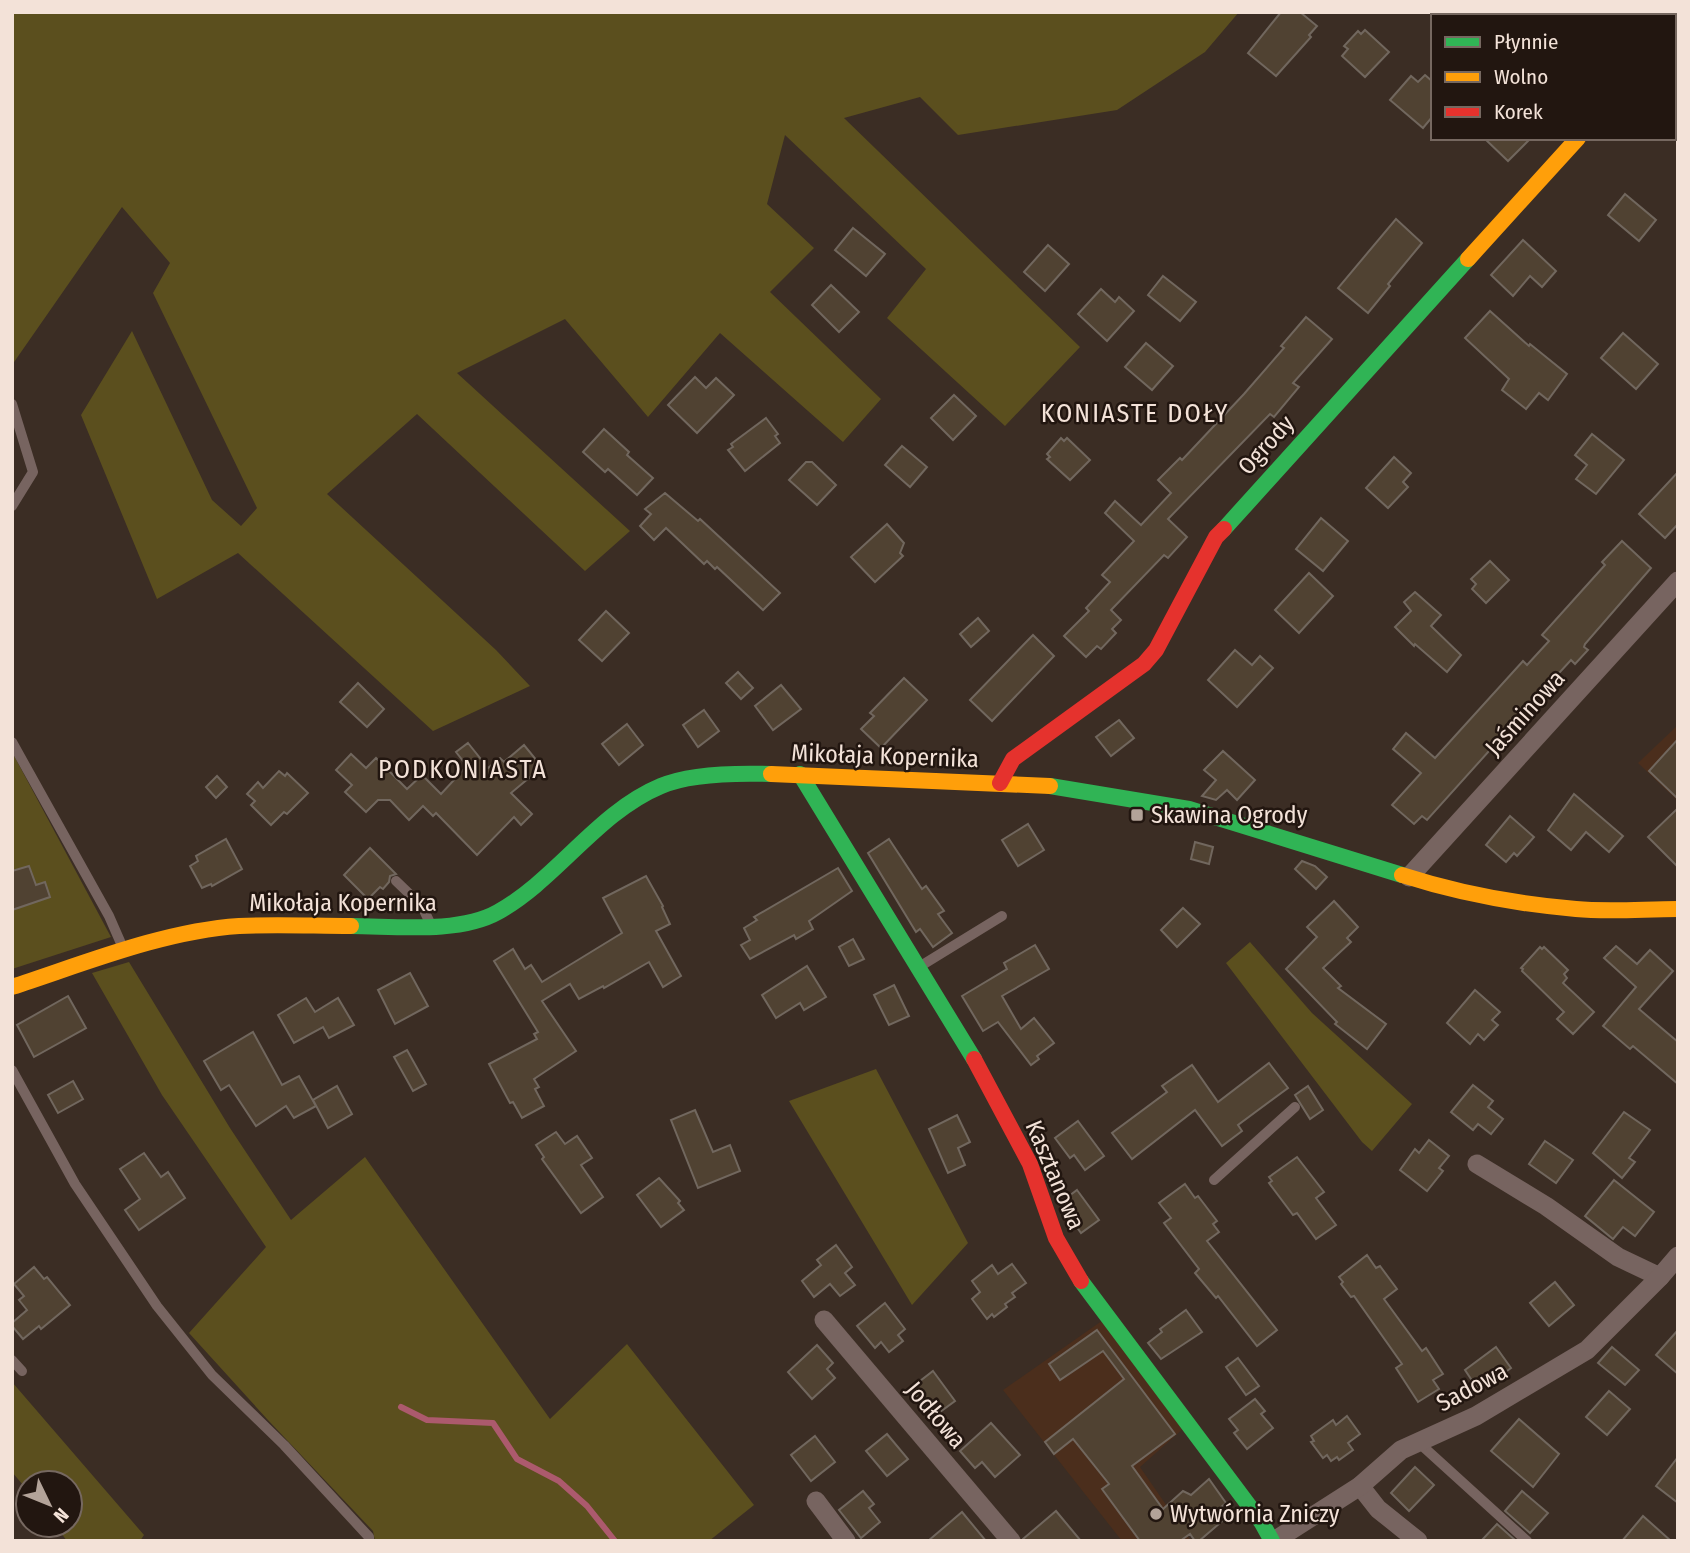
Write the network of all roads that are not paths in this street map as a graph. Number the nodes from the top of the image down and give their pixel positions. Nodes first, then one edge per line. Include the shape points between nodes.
1 (1576, 140) edge
2 (12, 404) edge
3 (12, 506) edge
4 (1678, 581) edge
5 (12, 742) edge
6 (800, 774) junction
7 (1000, 783) junction
8 (1409, 877) junction
9 (396, 881) dead end
10 (1678, 909) edge
11 (1003, 916) dead end
12 (432, 926) junction
13 (124, 952) junction
14 (919, 968) junction
15 (12, 987) edge
16 (12, 1070) edge
17 (1295, 1107) dead end
18 (1477, 1164) dead end
19 (1214, 1180) dead end
20 (1678, 1256) edge
21 (1660, 1277) junction
22 (824, 1320) dead end
23 (12, 1360) edge
24 (22, 1371) dead end
25 (1418, 1442) junction
26 (1360, 1486) junction
27 (816, 1502) dead end
28 (369, 1541) edge
29 (846, 1541) edge
30 (1011, 1541) edge
31 (1273, 1541) edge
32 (1418, 1541) edge
33 (1527, 1541) edge

1 - 7 street, Ogrody via 1216,537 1156,650 1144,664 1013,759
2 - 3 lane via 33,472
4 - 8 street, Jaśminowa
5 - 13 lane via 109,916
6 - 7 street, Mikołaja Kopernika
6 - 12 street, Mikołaja Kopernika via 747,773 662,785 626,805 541,881 497,913 475,921
6 - 14 street, Kasztanowa
7 - 8 street, Mikołaja Kopernika via 1050,786 1189,809
8 - 10 street, Mikołaja Kopernika via 1500,899 1577,909
9 - 12 lane via 422,906
11 - 14 lane
12 - 13 street, Mikołaja Kopernika via 238,926
13 - 15 street, Mikołaja Kopernika
14 - 31 street, Kasztanowa via 1030,1164 1056,1238 1079,1278
16 - 28 lane via 75,1184 157,1306 212,1374 284,1445
17 - 19 lane
18 - 21 street via 1618,1257
20 - 21 street, Sadowa
21 - 25 street, Sadowa via 1587,1350 1476,1416
22 - 30 street, Jodłowa
23 - 24 lane
25 - 26 street, Sadowa via 1401,1450
25 - 33 lane
26 - 31 street, Sadowa
26 - 32 street via 1378,1509
27 - 29 street

